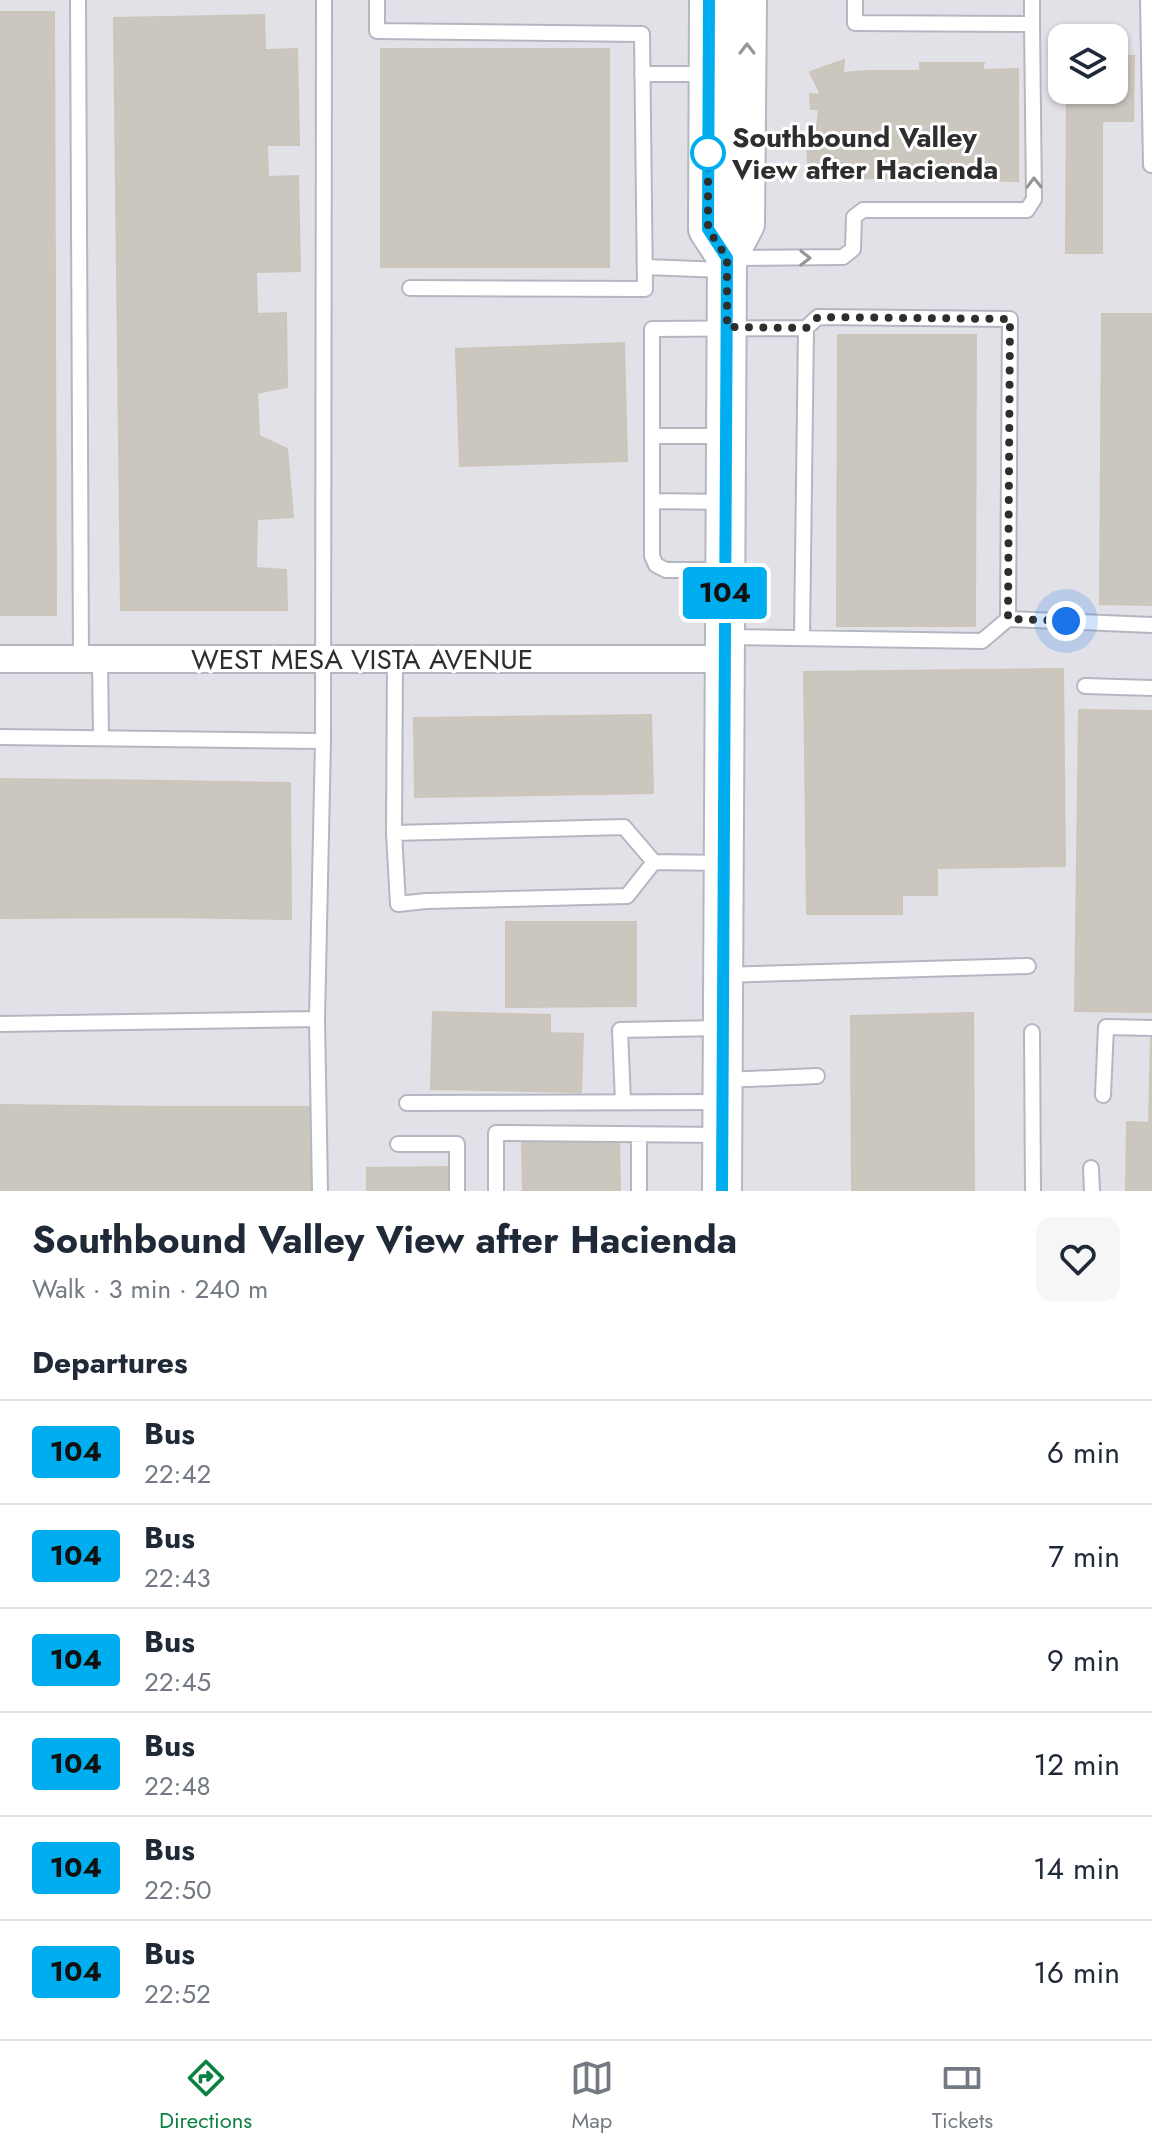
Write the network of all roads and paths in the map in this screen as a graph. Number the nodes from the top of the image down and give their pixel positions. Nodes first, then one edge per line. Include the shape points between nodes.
1 (78, 0) edge
2 (324, 0) edge
3 (377, 0) edge
4 (709, 0) edge
5 (747, 0) edge
6 (855, 0) edge
7 (1032, 0) edge
8 (1148, 0) edge
9 (1032, 24) junction
10 (642, 74) junction
11 (709, 74) junction
12 (1151, 165) edge
13 (727, 264) junction
14 (645, 267) junction
15 (410, 288) dead end
16 (727, 327) junction
17 (806, 328) junction
18 (652, 436) junction
19 (726, 436) junction
20 (652, 501) junction
21 (726, 502) junction
22 (726, 570) junction
23 (1008, 619) junction
24 (1152, 625) edge
25 (802, 637) junction
26 (725, 648) junction
27 (0, 659) edge
28 (90, 659) junction
29 (325, 659) junction
30 (395, 659) junction
31 (1085, 686) dead end
32 (1152, 688) edge
33 (0, 737) edge
34 (101, 738) junction
35 (323, 741) junction
36 (394, 833) junction
37 (654, 862) junction
38 (724, 863) junction
39 (1028, 966) dead end
40 (723, 975) junction
41 (317, 1019) junction
42 (0, 1024) edge
43 (723, 1028) junction
44 (1152, 1028) edge
45 (1032, 1032) dead end
46 (817, 1076) dead end
47 (1103, 1095) dead end
48 (623, 1102) junction
49 (407, 1103) dead end
50 (723, 1106) junction
51 (639, 1134) junction
52 (398, 1144) dead end
53 (1091, 1168) dead end
54 (320, 1191) edge
55 (457, 1191) edge
56 (496, 1191) edge
57 (639, 1191) edge
58 (722, 1191) edge
59 (1033, 1191) edge
60 (1092, 1191) edge

1 - 28 lane
2 - 29 lane
3 - 10 lane via 377,31 642,34
4 - 11 main road
13 -> 5 main road via 745,224
6 - 9 lane via 855,23
7 - 9 lane
8 - 12 lane
13 -> 9 lane via 843,257 853,249 854,217 863,210 1027,210 1034,199
10 - 11 lane
10 - 14 lane
11 - 13 main road via 708,229
13 - 14 lane
13 - 16 main road
14 - 15 lane via 645,289
16 - 17 lane
16 - 18 lane via 652,329
16 - 19 main road
17 - 23 lane via 818,317 1010,319
17 - 25 lane
18 - 19 lane
18 - 20 lane
19 - 21 main road
20 - 21 lane
20 - 22 lane via 656,565 666,570
21 - 22 main road
22 - 26 main road
23 - 24 lane
23 - 25 lane via 982,641
25 - 26 lane
26 - 30 street, WEST MESA VISTA AVENUE
26 - 38 main road
27 - 28 street, WEST MESA VISTA AVENUE
28 - 29 street, WEST MESA VISTA AVENUE
28 - 34 lane
29 - 30 street, WEST MESA VISTA AVENUE
29 - 35 lane
30 - 36 lane
31 - 32 lane
33 - 34 lane
34 - 35 lane
35 - 41 lane
36 - 37 lane via 624,827
36 - 37 lane via 398,904 627,896
37 - 38 lane
38 - 40 main road
39 - 40 lane
40 - 43 main road
41 - 42 lane
41 - 54 lane
43 - 48 lane via 620,1030
43 - 50 main road
44 - 47 lane via 1106,1027
45 - 59 lane
46 - 50 lane
48 - 49 lane
48 - 50 lane
50 - 51 lane
50 - 58 main road
51 - 56 lane via 496,1133
51 - 57 lane
52 - 55 lane via 457,1144
53 - 60 lane

